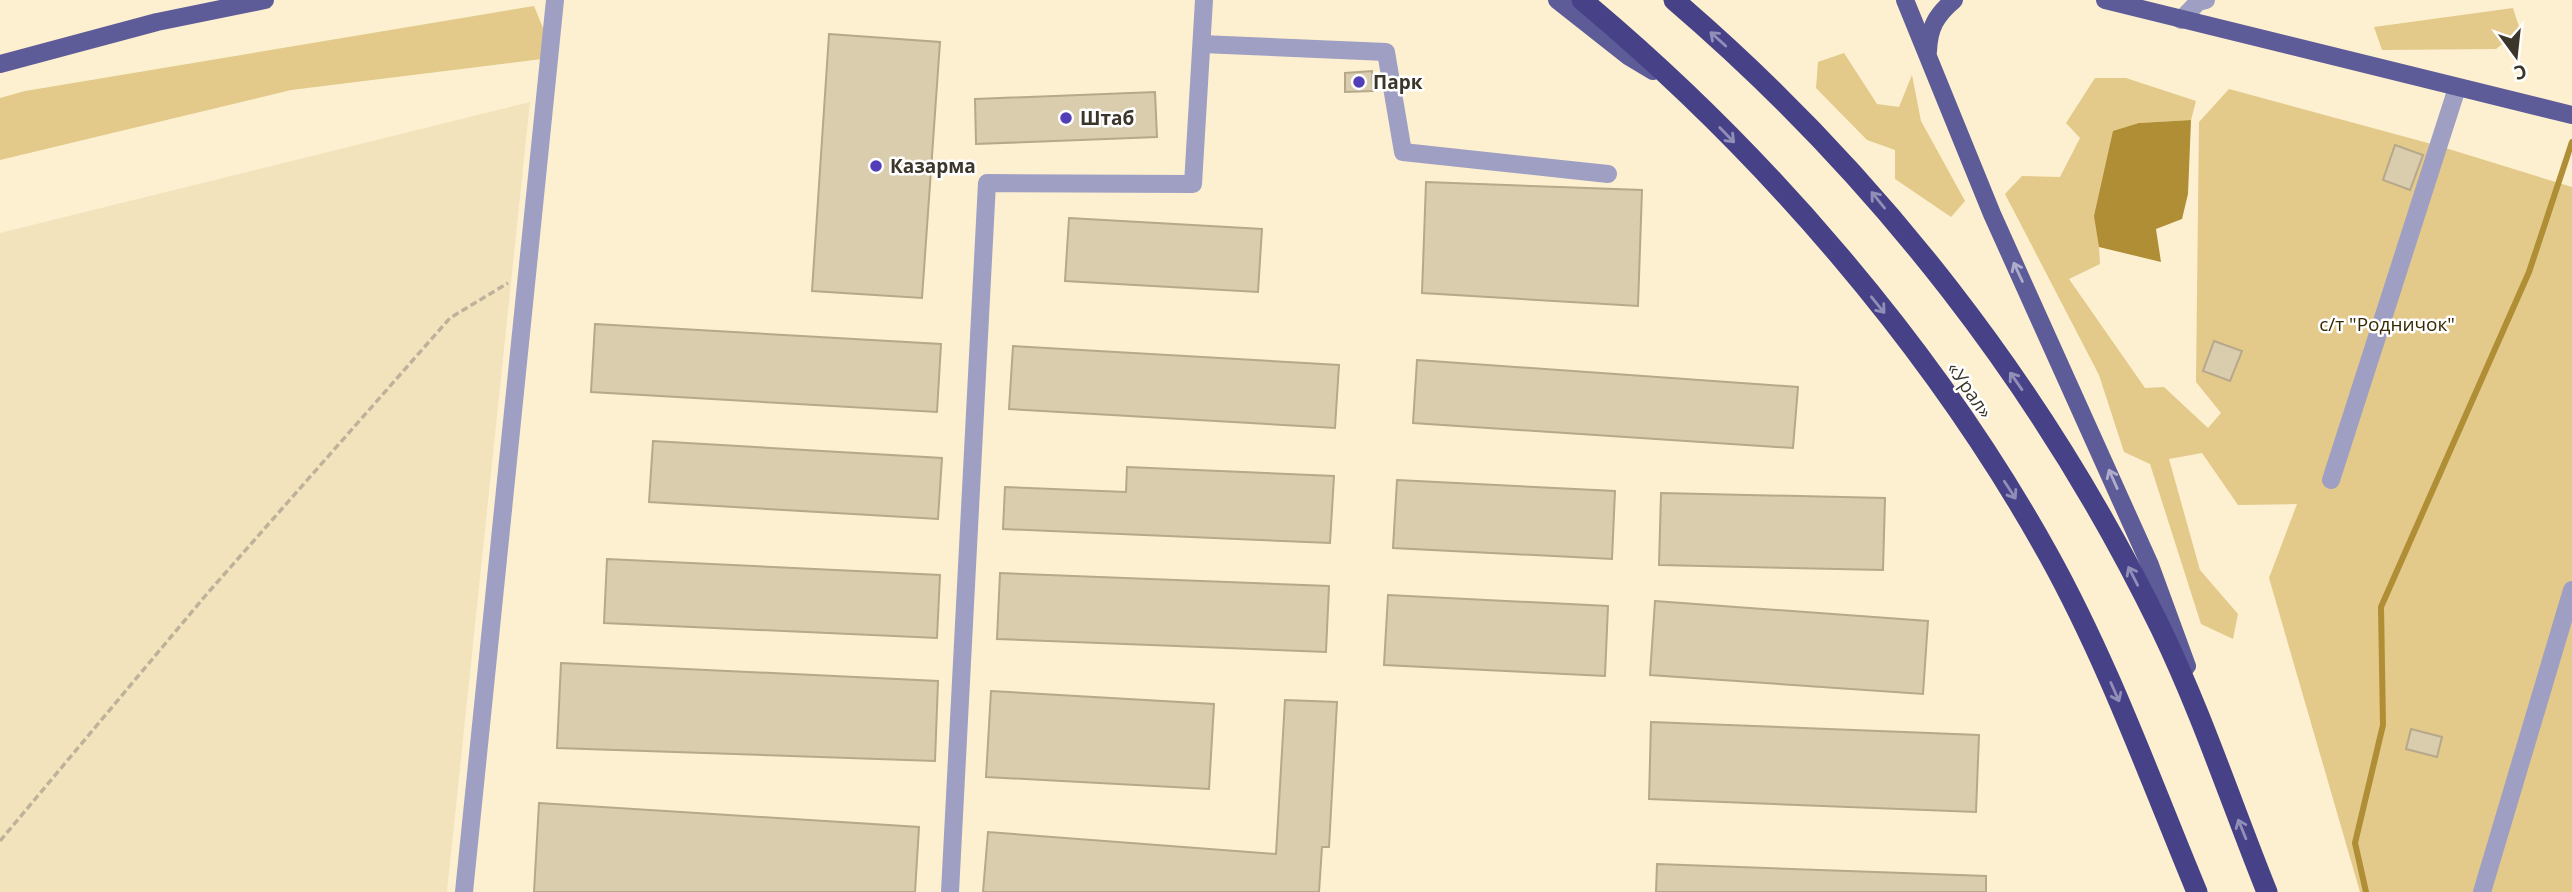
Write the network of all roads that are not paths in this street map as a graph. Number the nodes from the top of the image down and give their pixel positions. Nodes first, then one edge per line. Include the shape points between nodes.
1 (265, 0) edge
2 (555, 0) edge
3 (1204, 0) edge
4 (1558, 0) edge
5 (1582, 0) edge
6 (1674, 0) edge
7 (1905, 0) edge
8 (1954, 0) edge
9 (2105, 0) edge
10 (2206, 0) edge
11 (2181, 20) junction
12 (1202, 44) junction
13 (1928, 58) junction
14 (0, 64) edge
15 (1679, 86) junction
16 (2457, 88) junction
17 (2572, 115) edge
18 (1608, 174) dead end
19 (2331, 480) dead end
20 (2572, 590) edge
21 (2211, 750) junction
22 (464, 892) edge
23 (950, 892) edge
24 (2197, 892) edge
25 (2267, 892) edge
26 (2482, 892) edge

1 - 14 main road via 157,22
2 - 22 lane
3 - 12 lane
4 - 15 main road via 1628,56
5 - 15 highway, «Урал»
21 -> 6 highway via 2162,631 2121,552 2030,401 1957,296 1854,172 1782,97
7 - 13 main road
8 - 13 main road via 1940,12 1929,33
9 - 11 main road
10 - 11 lane
11 - 16 main road
12 - 18 lane via 1386,51 1403,152
12 - 23 lane via 1193,184 987,183
21 -> 13 main road via 2186,663 2150,565 1992,214
15 -> 24 highway, «Урал» via 1837,253 1950,400 2017,502 2049,556 2113,688
16 - 17 main road
16 - 19 lane
20 - 26 lane
25 -> 21 highway

